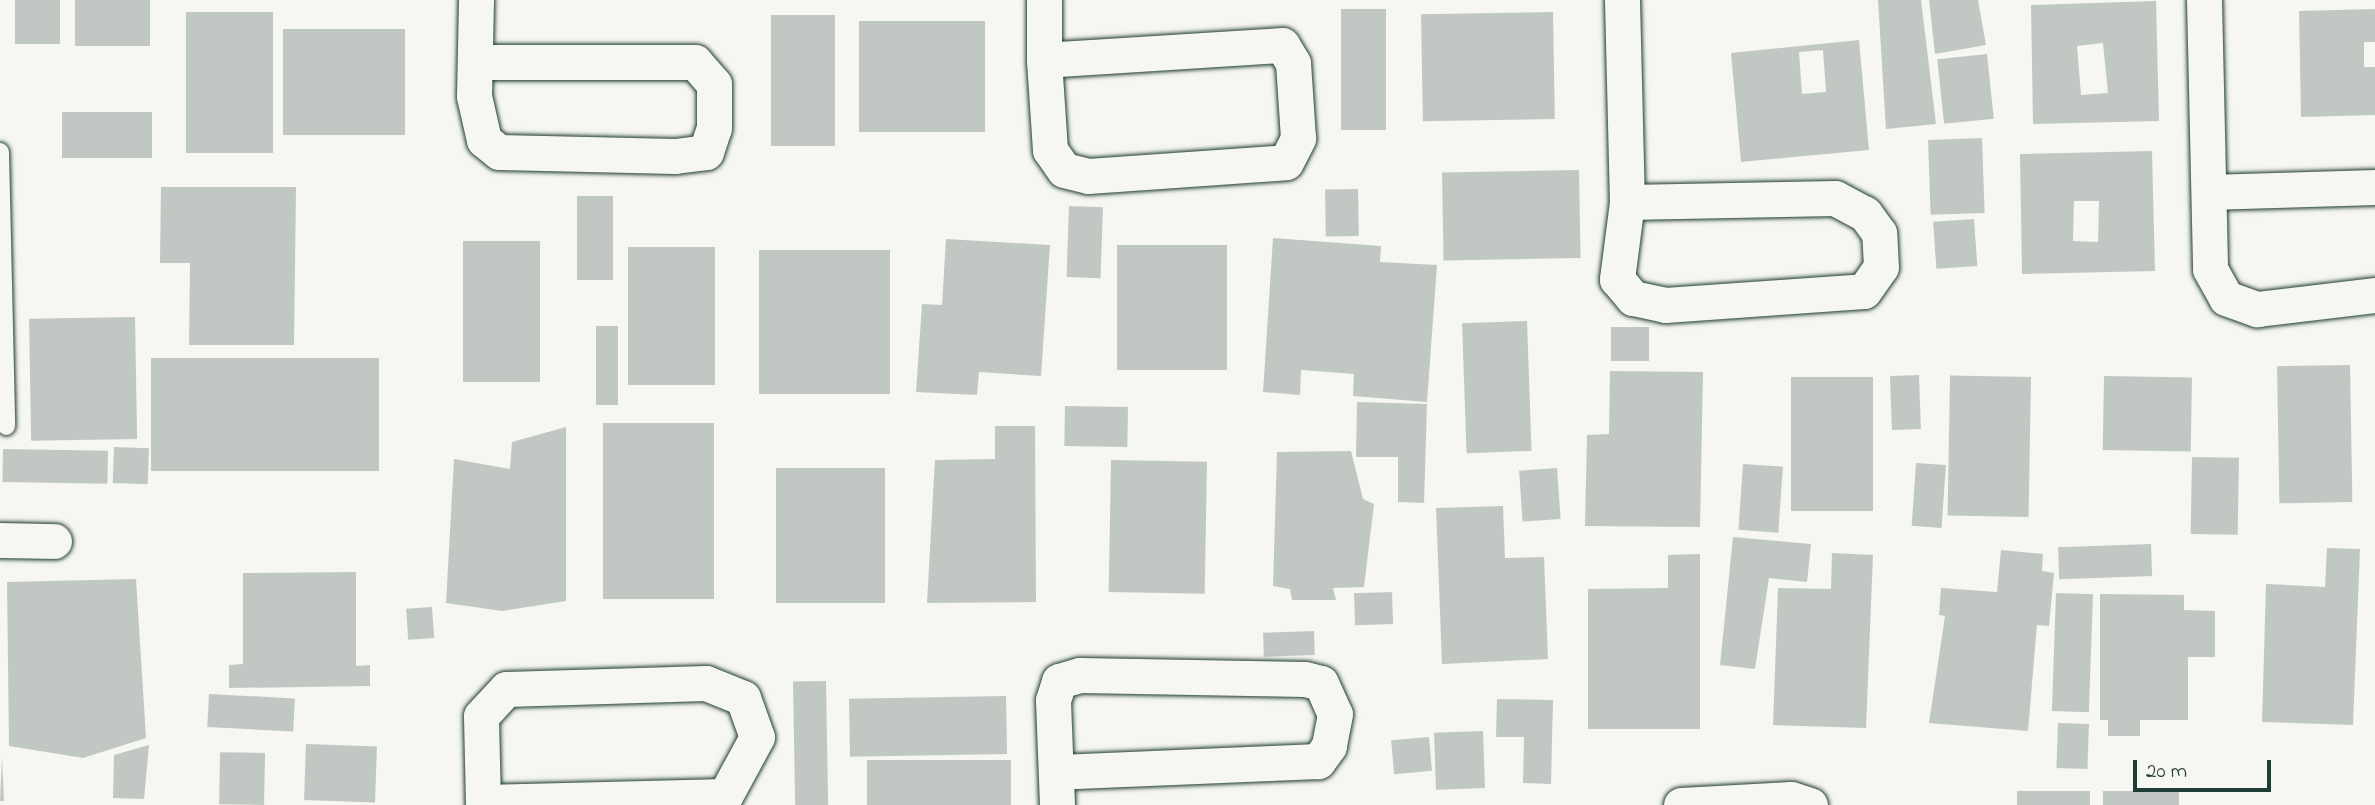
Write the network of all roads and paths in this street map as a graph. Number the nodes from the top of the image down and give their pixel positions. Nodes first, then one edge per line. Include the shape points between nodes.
1 (476, 0) edge
2 (1044, 0) edge
3 (1622, 0) edge
4 (2204, 0) edge
5 (1044, 60) junction
6 (477, 62) junction
7 (0, 152) edge
8 (2375, 187) edge
9 (2209, 192) junction
10 (1627, 202) junction
11 (2375, 295) edge
12 (6, 426) dead end
13 (0, 540) edge
14 (54, 541) dead end
15 (1058, 789) edge
16 (483, 804) edge
17 (1681, 805) edge
18 (1810, 805) edge

1 - 6 street
2 - 5 street
3 - 10 street
4 - 9 street
5 - 5 street via 1050,150 1064,170 1088,176 1286,162 1298,138 1293,63 1282,45
6 - 6 street via 474,96 484,140 499,152 675,156 706,152 714,128 714,84 695,62
7 - 12 lane
8 - 9 street
9 - 11 street via 2210,269 2226,298 2257,309
10 - 10 street via 1617,279 1633,298 1665,305 1864,291 1881,267 1879,233 1865,214 1835,198
13 - 14 street
15 - 15 street via 1053,700 1059,681 1080,675 1305,679 1321,682 1335,714 1329,746 1318,761
16 - 16 street via 481,716 506,689 706,683 743,698 757,737 725,796
17 - 18 street via 1791,799

